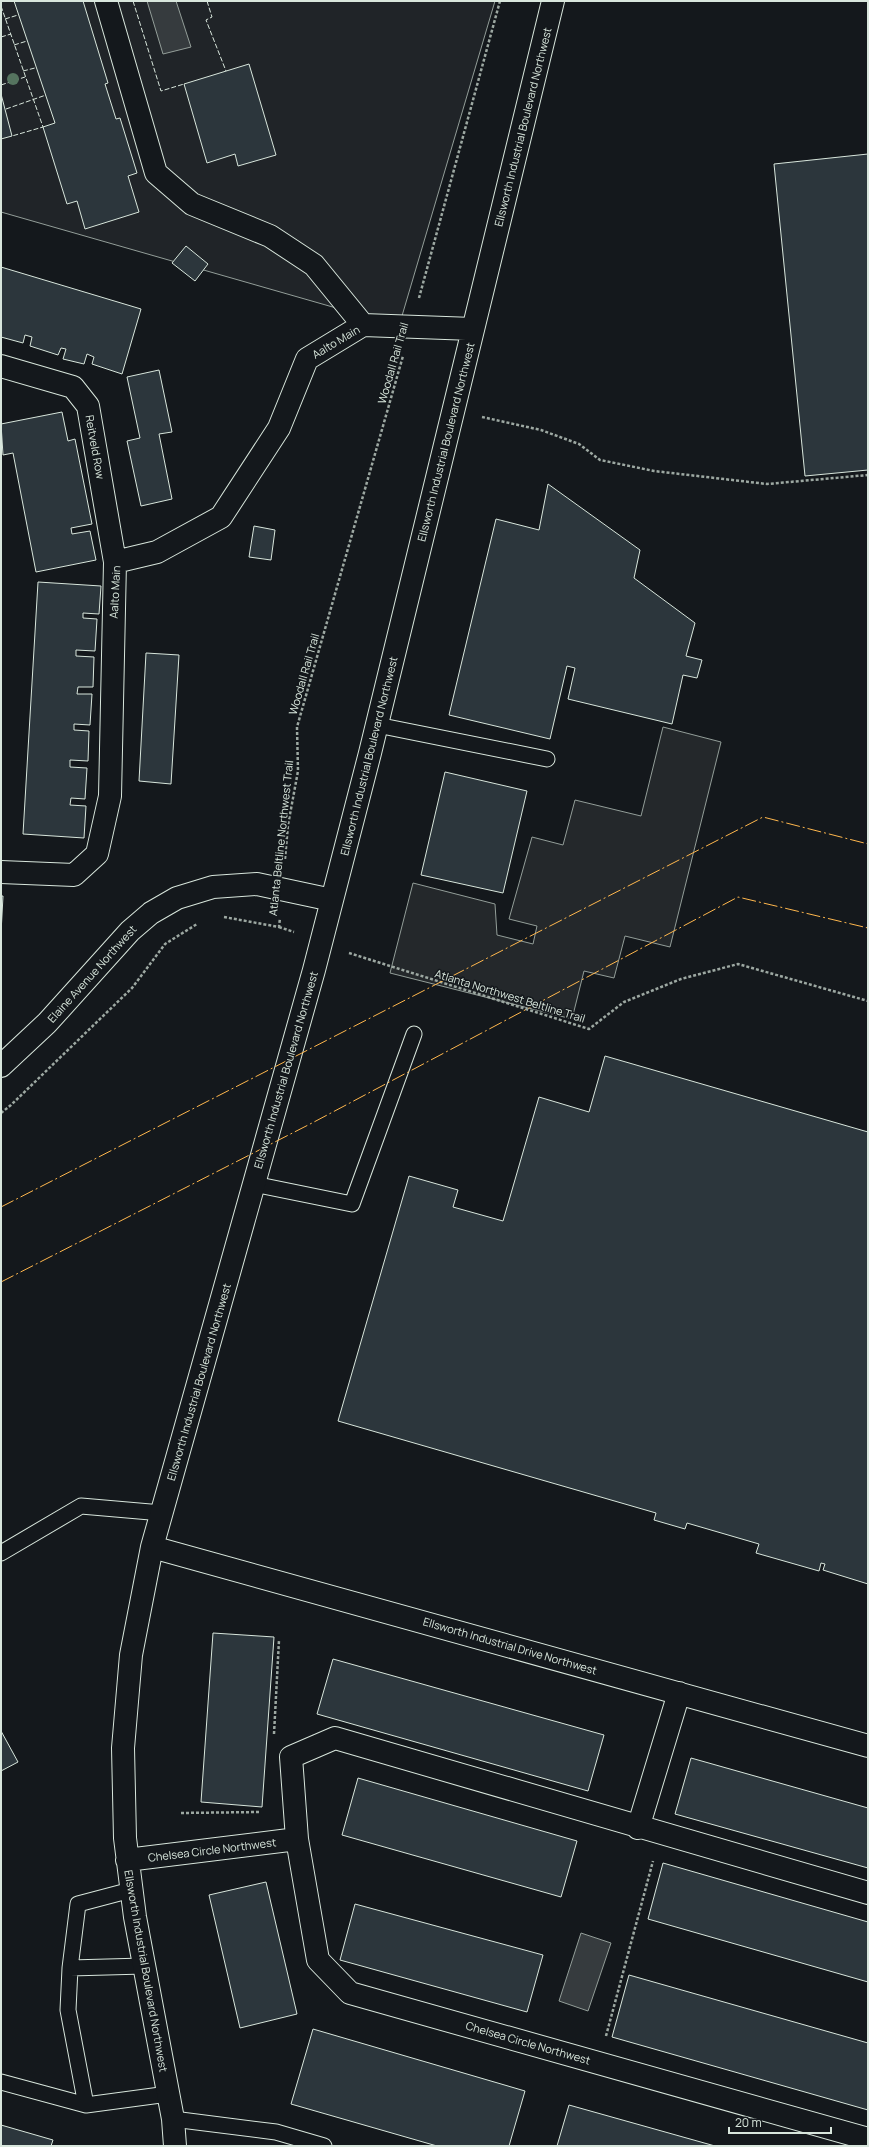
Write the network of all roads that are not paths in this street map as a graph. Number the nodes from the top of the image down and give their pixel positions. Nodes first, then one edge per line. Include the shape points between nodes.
1 (106, 1) edge
2 (553, 1) edge
3 (363, 325) junction
4 (473, 329) junction
5 (1, 366) edge
6 (115, 562) junction
7 (377, 725) junction
8 (547, 759) dead end
9 (1, 872) edge
10 (332, 900) junction
11 (414, 1034) dead end
12 (1, 1066) edge
13 (254, 1184) junction
14 (162, 1513) junction
15 (152, 1547) junction
16 (1, 1553) edge
17 (679, 1693) junction
18 (868, 1746) edge
19 (638, 1828) junction
20 (297, 1839) junction
21 (127, 1860) junction
22 (131, 1890) junction
23 (868, 1893) edge
24 (144, 1966) junction
25 (70, 1968) junction
26 (1, 2082) edge
27 (168, 2094) junction
28 (86, 2105) junction
29 (172, 2119) junction
30 (868, 2139) edge
31 (175, 2146) edge
32 (324, 2146) edge

1 - 3 street via 156,173 192,204 270,236 314,265
2 - 4 street, Ellsworth Industrial Boulevard Northwest
3 - 4 street
3 - 6 street, Aalto Main via 307,359 279,428 221,517 157,552
4 - 7 street, Ellsworth Industrial Boulevard Northwest
5 - 6 street, Reitveld Row via 73,387 88,406
6 - 9 street, Aalto Main via 110,796 97,854 74,875
7 - 8 lane
7 - 10 street, Ellsworth Industrial Boulevard Northwest
10 - 12 street, Elaine Avenue Northwest via 257,884 213,888 177,898 130,931 47,1024
10 - 13 street, Ellsworth Industrial Boulevard Northwest
11 - 13 lane via 352,1204
13 - 14 street, Ellsworth Industrial Boulevard Northwest
14 - 15 street, Ellsworth Industrial Boulevard Northwest
14 - 16 lane via 81,1506
15 - 17 street, Ellsworth Industrial Drive Northwest
15 - 21 street, Ellsworth Industrial Boulevard Northwest via 131,1656 123,1748
17 - 18 street, Ellsworth Industrial Drive Northwest
17 - 19 street
19 - 20 street, Chelsea Circle Northwest via 336,1738 291,1757
19 - 23 street, Chelsea Circle Northwest
20 - 21 street, Chelsea Circle Northwest
20 - 30 street, Chelsea Circle Northwest via 318,1960 350,1993
21 - 22 street, Ellsworth Industrial Boulevard Northwest
22 - 24 street, Ellsworth Industrial Boulevard Northwest
22 - 25 lane via 78,1904
24 - 25 lane
24 - 27 street, Ellsworth Industrial Boulevard Northwest
25 - 28 lane via 68,2010
26 - 28 lane
27 - 28 lane
27 - 29 street, Ellsworth Industrial Boulevard Northwest
29 - 31 street, Ellsworth Industrial Boulevard Northwest
29 - 32 lane via 276,2132

